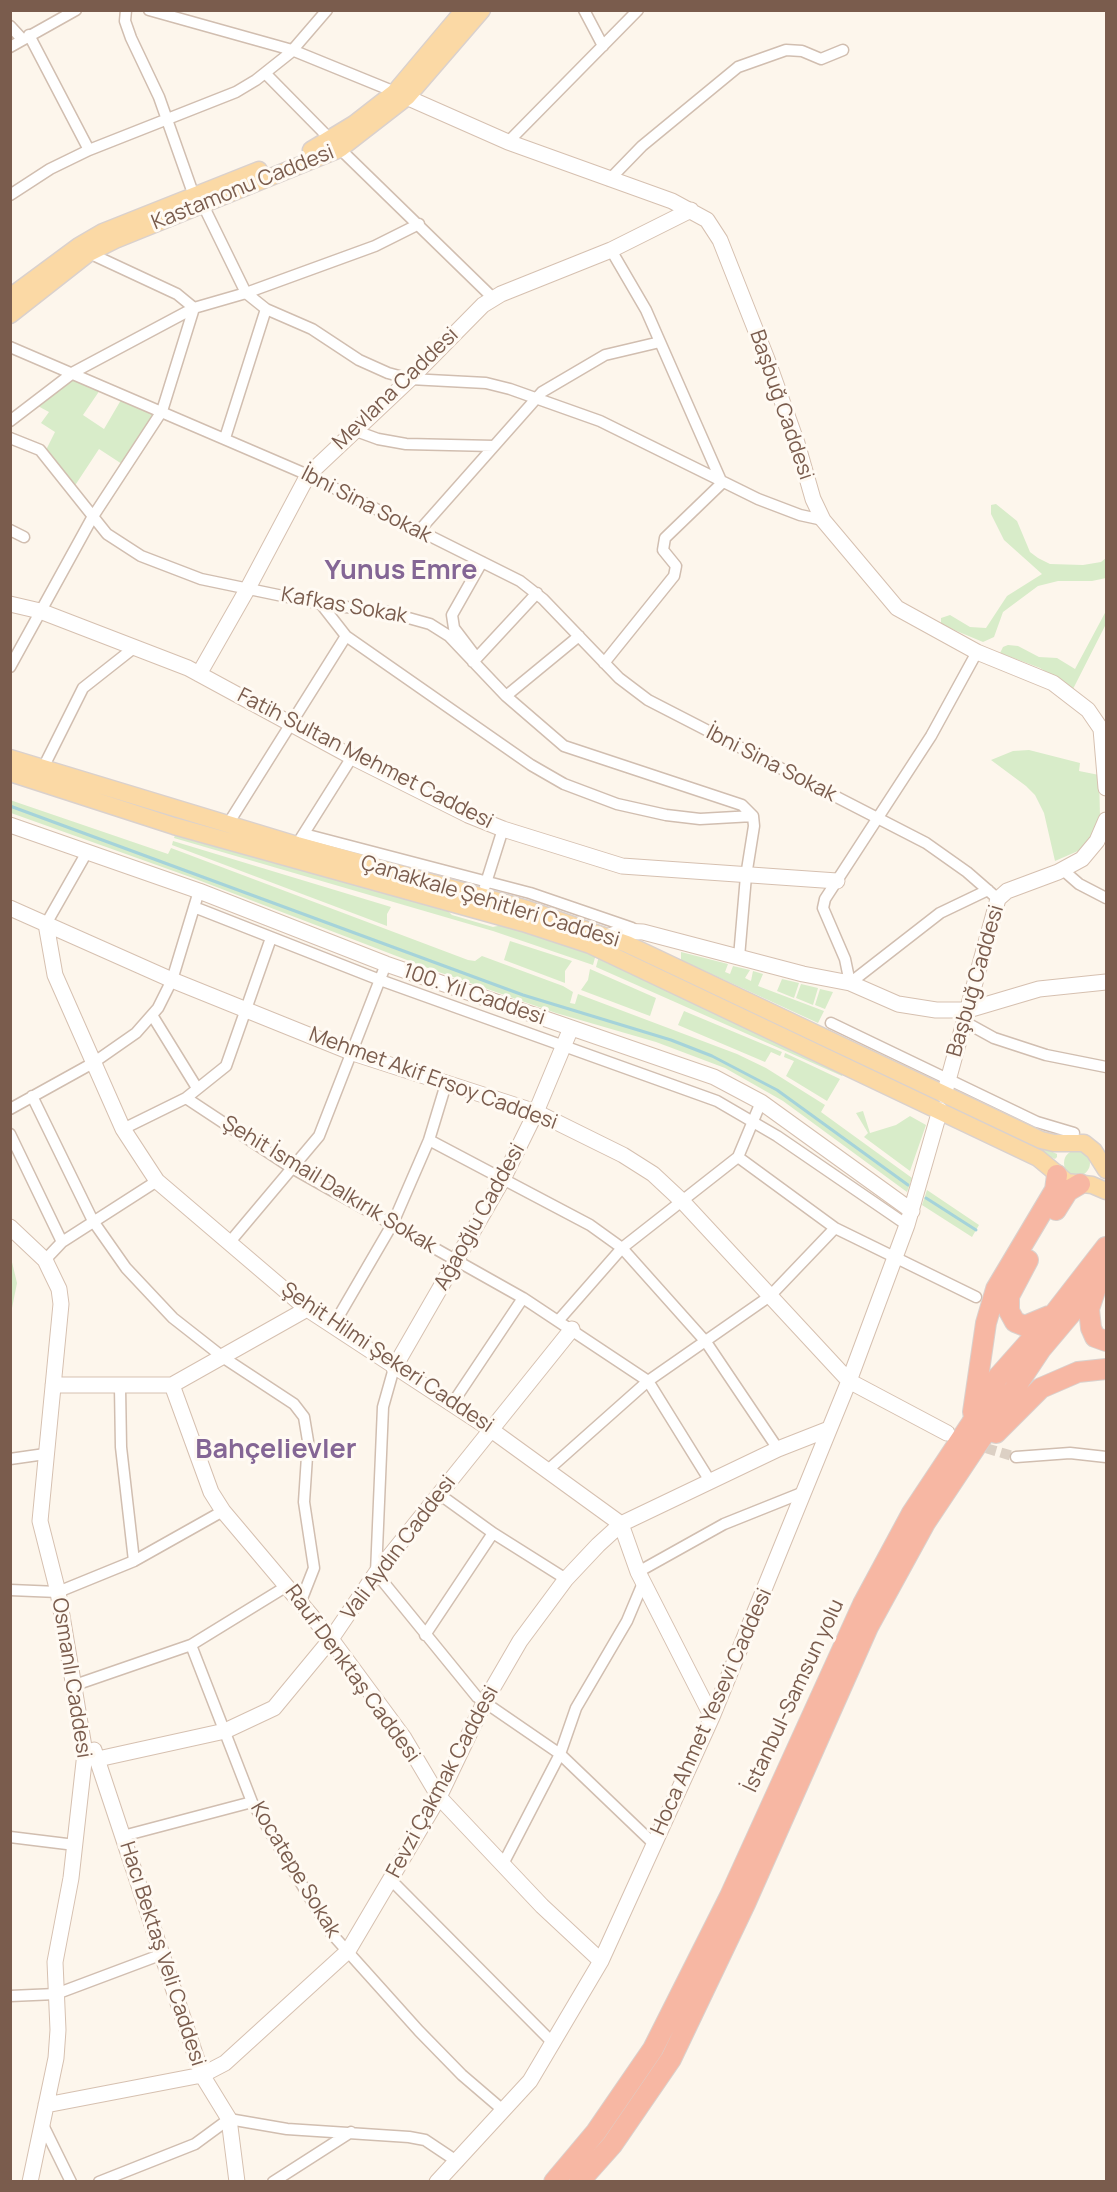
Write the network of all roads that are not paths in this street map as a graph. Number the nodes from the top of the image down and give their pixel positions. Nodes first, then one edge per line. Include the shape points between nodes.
1 (76, 10) edge
2 (126, 10) edge
3 (149, 10) edge
4 (327, 10) edge
5 (464, 10) edge
6 (482, 10) edge
7 (584, 10) edge
8 (638, 10) edge
9 (10, 26) edge
10 (26, 37) junction
11 (603, 46) junction
12 (10, 47) edge
13 (292, 50) junction
14 (843, 50) dead end
15 (265, 73) junction
16 (401, 94) junction
17 (166, 120) junction
18 (508, 142) junction
19 (335, 145) junction
20 (89, 150) junction
21 (609, 180) junction
22 (10, 195) edge
23 (199, 201) junction
24 (691, 210) junction
25 (419, 224) junction
26 (611, 250) junction
27 (89, 253) junction
28 (246, 293) junction
29 (10, 297) edge
30 (493, 298) junction
31 (194, 308) junction
32 (266, 309) junction
33 (10, 315) edge
34 (660, 342) junction
35 (10, 347) edge
36 (74, 372) junction
37 (410, 380) junction
38 (536, 398) junction
39 (162, 411) junction
40 (10, 421) edge
41 (356, 431) junction
42 (10, 438) edge
43 (225, 438) junction
44 (495, 446) junction
45 (308, 475) junction
46 (722, 483) junction
47 (92, 518) junction
48 (823, 520) junction
49 (10, 530) edge
50 (418, 532) junction
51 (24, 537) dead end
52 (482, 562) junction
53 (248, 588) junction
54 (537, 593) junction
55 (10, 604) edge
56 (321, 604) junction
57 (40, 611) junction
58 (346, 636) junction
59 (579, 636) junction
60 (135, 647) junction
61 (977, 652) junction
62 (475, 660) junction
63 (604, 663) junction
64 (10, 667) edge
65 (199, 674) junction
66 (506, 696) junction
67 (292, 724) junction
68 (352, 757) junction
69 (10, 758) edge
70 (43, 768) junction
71 (10, 773) edge
72 (1107, 788) edge
73 (179, 809) junction
74 (753, 816) junction
75 (877, 820) junction
76 (1107, 820) edge
77 (228, 824) junction
78 (10, 825) edge
79 (174, 826) junction
80 (503, 829) junction
81 (301, 839) junction
82 (87, 852) junction
83 (1064, 870) junction
84 (746, 876) junction
85 (837, 881) junction
86 (484, 889) junction
87 (199, 891) junction
88 (993, 895) junction
89 (1107, 898) edge
90 (194, 907) junction
91 (10, 908) edge
92 (46, 924) junction
93 (643, 932) junction
94 (271, 938) junction
95 (597, 938) junction
96 (739, 957) junction
97 (386, 964) junction
98 (172, 980) junction
99 (380, 980) junction
100 (1107, 982) edge
101 (850, 983) junction
102 (247, 1010) junction
103 (152, 1015) junction
104 (966, 1016) junction
105 (831, 1023) dead end
106 (571, 1028) junction
107 (564, 1045) junction
108 (353, 1053) junction
109 (879, 1054) junction
110 (93, 1063) junction
111 (1107, 1067) edge
112 (446, 1083) junction
113 (197, 1089) junction
114 (944, 1095) junction
115 (32, 1096) junction
116 (186, 1098) junction
117 (760, 1102) junction
118 (10, 1108) edge
119 (536, 1112) junction
120 (755, 1122) junction
121 (123, 1128) junction
122 (10, 1134) edge
123 (1073, 1137) junction
124 (429, 1140) junction
125 (1097, 1156) junction
126 (738, 1157) junction
127 (292, 1168) junction
128 (1107, 1170) edge
129 (1057, 1175) junction
130 (504, 1179) junction
131 (157, 1181) junction
132 (921, 1181) joint
133 (1080, 1184) junction
134 (1107, 1191) edge
135 (683, 1202) junction
136 (911, 1212) junction
137 (93, 1221) junction
138 (393, 1223) junction
139 (10, 1227) edge
140 (835, 1228) junction
141 (62, 1242) junction
142 (229, 1243) junction
143 (1107, 1247) edge
144 (622, 1248) junction
145 (896, 1259) junction
146 (45, 1260) junction
147 (458, 1261) junction
148 (1102, 1277) edge
149 (770, 1296) junction
150 (524, 1298) junction
151 (976, 1298) dead end
152 (307, 1309) junction
153 (1054, 1314) junction
154 (558, 1321) junction
155 (333, 1326) junction
156 (572, 1329) junction
157 (1107, 1341) edge
158 (706, 1342) junction
159 (224, 1358) junction
160 (394, 1368) junction
161 (1107, 1369) edge
162 (648, 1381) junction
163 (849, 1381) junction
164 (52, 1385) junction
165 (172, 1385) junction
166 (120, 1387) junction
167 (452, 1404) junction
168 (971, 1424) junction
169 (490, 1429) junction
170 (829, 1429) junction
171 (947, 1433) dead end
172 (777, 1449) junction
173 (45, 1454) junction
174 (1107, 1456) edge
175 (1016, 1457) tunnel mouth
176 (10, 1459) edge
177 (966, 1462) junction
178 (549, 1469) junction
179 (710, 1481) junction
180 (804, 1492) junction
181 (439, 1494) junction
182 (223, 1511) junction
183 (621, 1524) junction
184 (493, 1533) junction
185 (134, 1560) junction
186 (376, 1573) junction
187 (641, 1578) junction
188 (566, 1579) junction
189 (288, 1586) junction
190 (10, 1590) edge
191 (58, 1592) junction
192 (301, 1601) junction
193 (425, 1635) junction
194 (331, 1639) junction
195 (191, 1645) junction
196 (75, 1685) junction
197 (484, 1702) junction
198 (712, 1717) junction
199 (81, 1726) junction
200 (225, 1731) junction
201 (560, 1754) junction
202 (98, 1759) junction
203 (439, 1797) junction
204 (252, 1802) junction
205 (123, 1836) junction
206 (10, 1837) edge
207 (654, 1844) junction
208 (75, 1845) junction
209 (503, 1864) junction
210 (391, 1880) junction
211 (348, 1951) junction
212 (160, 1955) junction
213 (601, 1961) junction
214 (56, 1994) junction
215 (10, 1996) edge
216 (554, 2044) junction
217 (202, 2075) junction
218 (46, 2105) junction
219 (504, 2111) junction
220 (229, 2119) junction
221 (43, 2125) junction
222 (351, 2132) junction
223 (458, 2162) junction
224 (30, 2181) edge
225 (71, 2181) edge
226 (99, 2181) edge
227 (237, 2181) edge
228 (273, 2181) edge
229 (437, 2181) edge
230 (554, 2181) edge
231 (579, 2181) edge

1 - 10 street
2 - 17 street via 131,38
3 - 13 street
4 - 13 street
5 - 16 main road, Kastamonu Caddesi
6 - 16 main road, Kastamonu Caddesi
7 - 11 street
8 - 11 street
9 - 10 street
10 - 12 street
10 - 20 street
11 - 18 street
13 - 15 street
13 - 16 street
14 - 21 street via 821,59 802,51 786,50 738,67 642,146
15 - 17 street via 219,100
15 - 19 street
16 - 18 street, Başbuğ Caddesi
16 - 19 main road, Kastamonu Caddesi
17 - 20 street
17 - 23 street
18 - 21 street, Başbuğ Caddesi
19 - 23 main road, Kastamonu Caddesi
19 - 25 street
20 - 22 street
21 - 24 street, Başbuğ Caddesi
23 - 27 main road, Kastamonu Caddesi
23 - 28 street
23 - 29 main road, Kastamonu Caddesi via 91,238
24 - 26 street, Mevlana Caddesi
24 - 48 street, Başbuğ Caddesi via 707,220 720,240 767,359
25 - 28 street via 375,246
25 - 30 street
26 - 30 street, Mevlana Caddesi
26 - 34 street
27 - 31 street via 177,294
27 - 33 main road, Kastamonu Caddesi
28 - 31 street
28 - 32 street
30 - 37 street, Mevlana Caddesi
31 - 36 street
31 - 39 street
32 - 37 street via 312,329 359,360
32 - 43 street
34 - 38 street via 605,355
34 - 46 street
35 - 36 street, İbni Sina Sokak
36 - 39 street, İbni Sina Sokak
36 - 40 street
37 - 38 street via 486,383
37 - 41 street, Mevlana Caddesi
38 - 44 street
38 - 46 street via 600,421
39 - 43 street, İbni Sina Sokak
39 - 47 street
41 - 44 street via 406,444
41 - 45 street, Mevlana Caddesi
42 - 47 street, Kafkas Sokak via 43,453
43 - 45 street, İbni Sina Sokak
44 - 50 street
45 - 50 street, İbni Sina Sokak
45 - 53 street, Mevlana Caddesi
46 - 48 street via 800,515
46 - 63 street via 669,532 663,550 676,566 672,580
47 - 53 street, Kafkas Sokak via 112,538 155,563 187,575
47 - 57 street
48 - 61 street, Başbuğ Caddesi via 897,608
49 - 51 street
50 - 52 street, İbni Sina Sokak
52 - 54 street, İbni Sina Sokak
52 - 62 street via 452,615 454,628
53 - 56 street, Kafkas Sokak
53 - 65 street, Mevlana Caddesi
54 - 59 street, İbni Sina Sokak
54 - 62 street
55 - 57 street, Fatih Sultan Mehmet Caddesi
56 - 58 street
56 - 62 street, Kafkas Sokak via 420,620 449,636
57 - 60 street, Fatih Sultan Mehmet Caddesi
57 - 64 street
58 - 67 street
58 - 74 street via 531,765 580,791 617,804 684,818
59 - 63 street, İbni Sina Sokak
59 - 66 street
60 - 65 street, Fatih Sultan Mehmet Caddesi
60 - 70 street via 83,688
61 - 72 street, Başbuğ Caddesi via 1053,683 1096,718 1103,739
61 - 75 street via 931,736
62 - 66 street, Kafkas Sokak
63 - 75 street, İbni Sina Sokak via 648,700
65 - 67 street, Fatih Sultan Mehmet Caddesi
66 - 74 street, Kafkas Sokak via 554,740 573,751 728,798
67 - 68 street, Fatih Sultan Mehmet Caddesi
67 - 77 street
68 - 80 street, Fatih Sultan Mehmet Caddesi
68 - 81 street
69 - 70 main road, Çanakkale Şehitleri Caddesi
70 - 73 main road, Çanakkale Şehitleri Caddesi
71 - 79 main road, Çanakkale Şehitleri Caddesi
73 - 77 main road, Çanakkale Şehitleri Caddesi
73 - 79 main road
74 - 84 street
75 - 85 street
75 - 88 street, İbni Sina Sokak via 926,843
76 - 83 street, Başbuğ Caddesi via 1090,851
77 - 81 main road, Çanakkale Şehitleri Caddesi
78 - 82 street, 100. Yıl Caddesi
79 - 95 main road, Çanakkale Şehitleri Caddesi via 523,923
80 - 84 street, Fatih Sultan Mehmet Caddesi via 622,866
80 - 86 street
81 - 86 main road, Çanakkale Şehitleri Caddesi
82 - 87 street, 100. Yıl Caddesi
82 - 92 street
83 - 88 street, Başbuğ Caddesi
83 - 89 street via 1079,884
84 - 85 street, Fatih Sultan Mehmet Caddesi
84 - 96 street
85 - 101 street via 823,908 845,959
86 - 93 street, Çanakkale Şehitleri Caddesi via 552,900
86 - 95 main road, Çanakkale Şehitleri Caddesi
87 - 90 street
87 - 97 street, 100. Yıl Caddesi
88 - 101 street via 940,913
88 - 104 street, Başbuğ Caddesi
90 - 94 street, 100. Yıl Caddesi
90 - 98 street
91 - 92 street, Mehmet Akif Ersoy Caddesi
92 - 98 street, Mehmet Akif Ersoy Caddesi
92 - 110 street, Şehit Hilmi Şekeri Caddesi via 55,975
93 - 95 street via 623,931
93 - 96 street
94 - 99 street, 100. Yıl Caddesi
94 - 102 street
95 - 109 main road, Çanakkale Şehitleri Caddesi via 682,969
95 - 114 main road, Çanakkale Şehitleri Caddesi
96 - 101 street
97 - 99 street
97 - 106 street, 100. Yıl Caddesi
98 - 102 street, Mehmet Akif Ersoy Caddesi
98 - 103 street
99 - 107 street, 100. Yıl Caddesi
99 - 108 street
100 - 104 street via 1039,989
101 - 104 street via 898,1004
102 - 108 street, Mehmet Akif Ersoy Caddesi
102 - 113 street via 226,1066
103 - 110 street via 136,1033
103 - 113 street
104 - 111 street via 994,1038 1046,1055
104 - 114 street, Başbuğ Caddesi
105 - 109 street, Çanakkale Şehitleri Caddesi
106 - 107 street, Ağaoğlu Caddesi
106 - 117 street, 100. Yıl Caddesi via 692,1068
107 - 119 street, Ağaoğlu Caddesi
107 - 120 street, 100. Yıl Caddesi via 704,1095
108 - 112 street, Mehmet Akif Ersoy Caddesi
108 - 127 street via 319,1136
109 - 114 main road, Çanakkale Şehitleri Caddesi
110 - 115 street
110 - 121 street, Şehit Hilmi Şekeri Caddesi
112 - 119 street, Mehmet Akif Ersoy Caddesi
112 - 124 street
113 - 116 street
114 - 123 main road, Çanakkale Şehitleri Caddesi via 1041,1140 1054,1143
114 - 129 main road, Çanakkale Şehitleri Caddesi
114 - 132 street, Başbuğ Caddesi
115 - 118 street
115 - 137 street
116 - 121 street
116 - 127 street, Şehit İsmail Dalkırık Sokak
117 - 120 street
117 - 136 street, 100. Yıl Caddesi
119 - 130 street, Ağaoğlu Caddesi
119 - 135 street, Mehmet Akif Ersoy Caddesi via 639,1164
120 - 126 street
120 - 136 street, 100. Yıl Caddesi
121 - 131 street, Şehit Hilmi Şekeri Caddesi
122 - 141 street
123 - 125 main road, Çanakkale Şehitleri Caddesi via 1088,1145
123 - 129 main road via 1061,1155
124 - 130 street
124 - 138 street
125 - 128 main road, Çanakkale Şehitleri Caddesi
125 - 133 main road via 1094,1174
126 - 135 street
126 - 140 street
127 - 138 street, Şehit İsmail Dalkırık Sokak
127 - 142 street
129 - 133 main road, Çanakkale Şehitleri Caddesi
129 - 168 highway via 1055,1190 996,1289 986,1323
130 - 144 street via 590,1225
130 - 147 street, Ağaoğlu Caddesi
131 - 137 street
131 - 142 street, Şehit Hilmi Şekeri Caddesi
132 - 136 street, Hoca Ahmet Yesevi Caddesi
133 - 134 main road, Çanakkale Şehitleri Caddesi
133 - 153 highway via 1065,1194 1009,1296 1009,1311 1015,1322 1025,1326
135 - 144 street
135 - 149 street, Mehmet Akif Ersoy Caddesi
136 - 145 street, Hoca Ahmet Yesevi Caddesi
137 - 141 street
137 - 159 street via 154,1299
138 - 147 street, Şehit İsmail Dalkırık Sokak
138 - 155 street
139 - 146 street, Osmanlı Caddesi
140 - 145 street
140 - 149 street
141 - 146 street
142 - 152 street, Şehit Hilmi Şekeri Caddesi
143 - 153 highway, İstanbul-Samsun yolu
144 - 154 street
144 - 158 street
145 - 151 street
145 - 163 street, Hoca Ahmet Yesevi Caddesi
146 - 164 street, Osmanlı Caddesi via 61,1304
147 - 150 street, Şehit İsmail Dalkırık Sokak
147 - 160 street, Ağaoğlu Caddesi
148 - 157 highway via 1089,1309 1090,1328 1095,1337
148 - 177 highway, İstanbul-Samsun yolu via 1041,1349
149 - 158 street
149 - 163 street, Mehmet Akif Ersoy Caddesi
150 - 154 street, Şehit İsmail Dalkırık Sokak
150 - 167 street
152 - 155 street, Şehit Hilmi Şekeri Caddesi
152 - 159 street
153 - 168 highway, İstanbul-Samsun yolu via 998,1377
154 - 156 street, Şehit İsmail Dalkırık Sokak
155 - 160 street, Şehit Hilmi Şekeri Caddesi
156 - 162 street, Şehit İsmail Dalkırık Sokak
156 - 169 street, Vali Aydın Caddesi
158 - 162 street
158 - 172 street
159 - 165 street
159 - 192 street via 294,1404 304,1417 308,1441 304,1502 314,1568
160 - 167 street, Şehit Hilmi Şekeri Caddesi
160 - 186 street via 383,1407
161 - 177 highway via 1078,1372 1041,1388
162 - 178 street
162 - 179 street, Şehit İsmail Dalkırık Sokak
163 - 170 street, Hoca Ahmet Yesevi Caddesi
163 - 171 street, Mehmet Akif Ersoy Caddesi
164 - 166 street
164 - 173 street, Osmanlı Caddesi
165 - 166 street
165 - 182 street, Rauf Denktaş Caddesi via 211,1492
166 - 185 street via 121,1447
167 - 169 street, Şehit Hilmi Şekeri Caddesi
168 - 230 highway, İstanbul-Samsun yolu via 912,1513 863,1604 730,1896 653,2049 596,2132
169 - 178 street, Şehit Hilmi Şekeri Caddesi
169 - 181 street, Vali Aydın Caddesi
170 - 172 street, Fevzi Çakmak Caddesi
170 - 180 street, Hoca Ahmet Yesevi Caddesi
172 - 179 street, Fevzi Çakmak Caddesi
173 - 176 street
173 - 191 street, Osmanlı Caddesi via 40,1521
174 - 175 street via 1070,1453
177 - 231 highway, İstanbul-Samsun yolu via 925,1523 868,1628 671,2059 612,2145
178 - 183 street, Şehit Hilmi Şekeri Caddesi
179 - 183 street, Fevzi Çakmak Caddesi
180 - 187 street via 724,1524
180 - 198 street, Hoca Ahmet Yesevi Caddesi
181 - 184 street
181 - 186 street, Vali Aydın Caddesi
182 - 185 street
182 - 189 street, Rauf Denktaş Caddesi
183 - 187 street
183 - 188 street, Fevzi Çakmak Caddesi
184 - 188 street
184 - 193 street
185 - 191 street
186 - 193 street
186 - 194 street, Vali Aydın Caddesi
187 - 198 street
187 - 201 street via 627,1621 576,1708
188 - 197 street, Fevzi Çakmak Caddesi via 531,1625
189 - 192 street, Rauf Denktaş Caddesi
189 - 195 street
190 - 191 street
191 - 196 street, Osmanlı Caddesi
192 - 194 street, Rauf Denktaş Caddesi
193 - 197 street
194 - 200 street, Vali Aydın Caddesi via 274,1708
194 - 203 street, Rauf Denktaş Caddesi via 404,1738
195 - 196 street
195 - 200 street, Kocatepe Sokak
196 - 199 street, Osmanlı Caddesi
197 - 201 street
197 - 203 street, Fevzi Çakmak Caddesi
198 - 207 street, Hoca Ahmet Yesevi Caddesi
199 - 202 street, Hacı Bektaş Veli Caddesi
199 - 208 street, Osmanlı Caddesi via 84,1768
200 - 202 street, Vali Aydın Caddesi
200 - 204 street, Kocatepe Sokak
201 - 207 street
201 - 209 street
202 - 205 street, Hacı Bektaş Veli Caddesi
203 - 209 street, Rauf Denktaş Caddesi
203 - 210 street, Fevzi Çakmak Caddesi
204 - 205 street
204 - 211 street, Kocatepe Sokak via 331,1933
205 - 212 street, Hacı Bektaş Veli Caddesi
206 - 208 street
207 - 213 street, Hoca Ahmet Yesevi Caddesi
208 - 214 street, Osmanlı Caddesi via 57,1942
209 - 213 street, Rauf Denktaş Caddesi
210 - 211 street, Fevzi Çakmak Caddesi
210 - 216 street
211 - 217 street, Fevzi Çakmak Caddesi via 225,2063
211 - 219 street, Kocatepe Sokak via 419,2031
212 - 214 street
212 - 217 street, Hacı Bektaş Veli Caddesi
213 - 216 street, Hoca Ahmet Yesevi Caddesi
214 - 215 street
214 - 218 street, Osmanlı Caddesi via 58,2043
216 - 219 street, Hoca Ahmet Yesevi Caddesi
217 - 218 street, Fevzi Çakmak Caddesi
217 - 220 street, Hacı Bektaş Veli Caddesi
218 - 221 street, Osmanlı Caddesi
219 - 223 street, Hoca Ahmet Yesevi Caddesi
220 - 222 street via 287,2129
220 - 226 street via 195,2144
220 - 227 street, Hacı Bektaş Veli Caddesi
221 - 224 street, Osmanlı Caddesi
221 - 225 street
222 - 223 street via 425,2140
222 - 228 street
223 - 229 street, Hoca Ahmet Yesevi Caddesi

